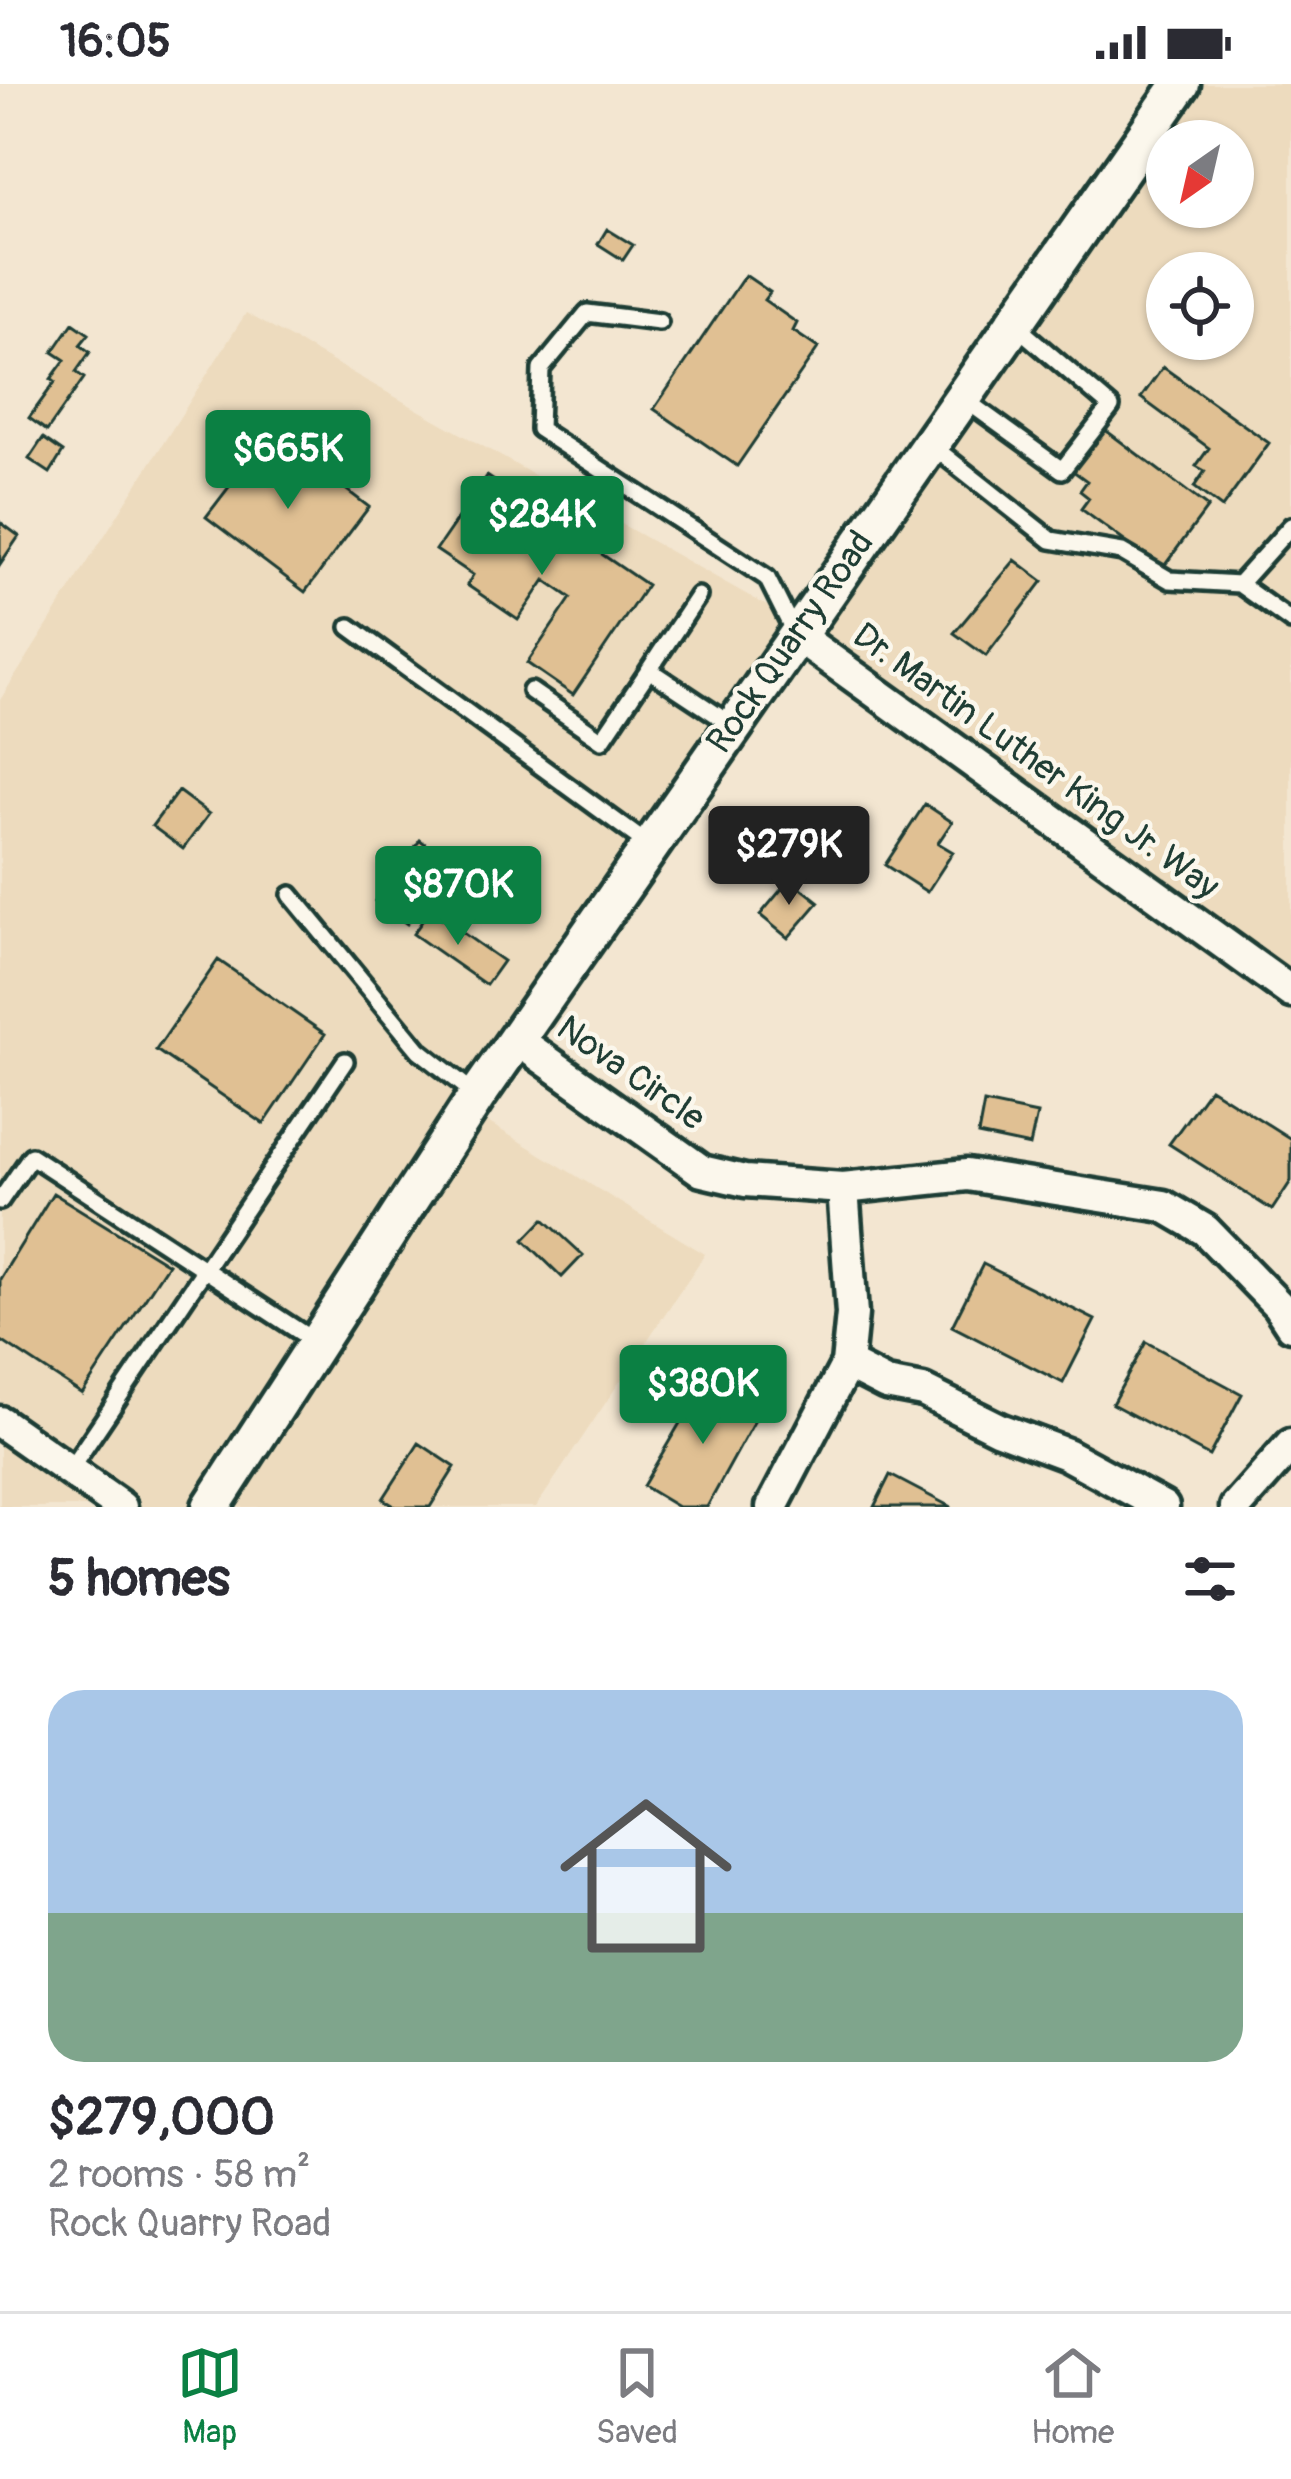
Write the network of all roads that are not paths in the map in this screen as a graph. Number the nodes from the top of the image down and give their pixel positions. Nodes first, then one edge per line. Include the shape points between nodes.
1 (1180, 84) edge
2 (659, 322) dead end
3 (1013, 323) junction
4 (961, 397) junction
5 (928, 444) junction
6 (1291, 526) edge
7 (1239, 584) junction
8 (698, 596) dead end
9 (1291, 621) edge
10 (350, 627) dead end
11 (795, 634) junction
12 (649, 670) junction
13 (531, 692) dead end
14 (732, 725) junction
15 (650, 845) junction
16 (291, 895) dead end
17 (1291, 992) edge
18 (516, 1039) junction
19 (345, 1061) dead end
20 (477, 1096) junction
21 (843, 1188) junction
22 (0, 1201) edge
23 (206, 1270) junction
24 (1291, 1325) edge
25 (317, 1342) junction
26 (847, 1364) junction
27 (0, 1422) edge
28 (1291, 1444) edge
29 (69, 1471) junction
30 (1113, 1480) junction
31 (121, 1507) edge
32 (211, 1507) edge
33 (772, 1507) edge
34 (1094, 1507) edge
35 (1163, 1507) edge
36 (1236, 1507) edge

1 - 3 street, Rock Quarry Road
2 - 11 lane via 587,314 541,369 538,429 767,578
3 - 4 street, Rock Quarry Road
3 - 4 lane via 1112,407 1062,470
4 - 5 street, Rock Quarry Road
5 - 7 lane via 1051,540 1122,552 1170,580
5 - 11 street, Rock Quarry Road
6 - 7 lane
7 - 9 lane
8 - 12 lane
10 - 15 lane
11 - 14 street, Rock Quarry Road
11 - 17 street, Dr. Martin Luther King Jr. Way
12 - 13 lane via 602,740
12 - 14 lane
14 - 15 street, Rock Quarry Road
15 - 18 street, Rock Quarry Road
16 - 20 lane via 419,1050
18 - 20 street, Rock Quarry Road
18 - 21 street, Nova Circle via 702,1171
19 - 23 lane
20 - 25 street, Rock Quarry Road
21 - 24 street, Nova Circle via 967,1174 1164,1205 1205,1230
21 - 26 street via 852,1314
22 - 23 lane via 31,1156
23 - 25 lane
23 - 29 lane
25 - 32 street, Rock Quarry Road
26 - 30 street
26 - 33 street
27 - 29 street
28 - 36 street
29 - 31 street
30 - 34 street
30 - 35 street

